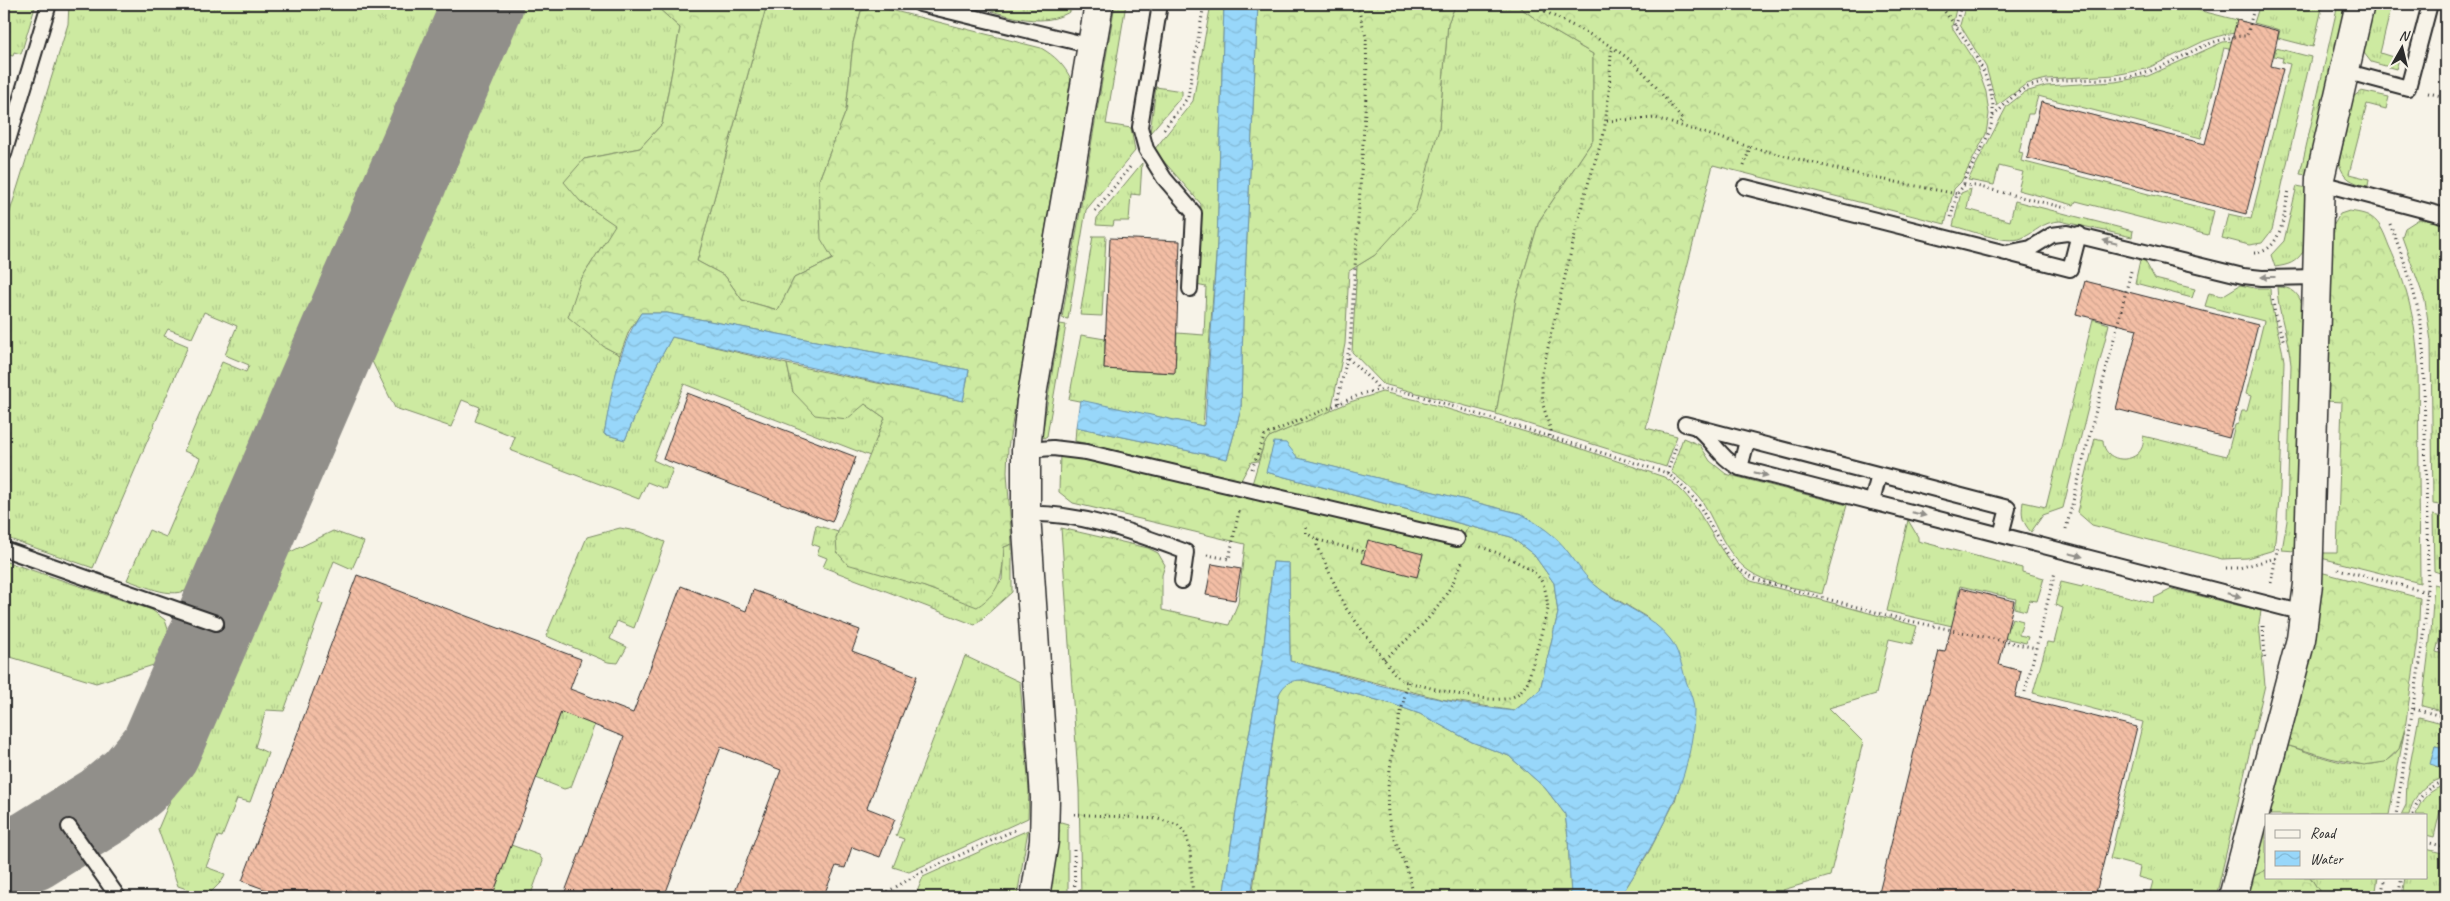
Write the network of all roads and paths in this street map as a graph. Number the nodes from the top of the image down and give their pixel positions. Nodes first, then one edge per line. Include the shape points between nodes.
1 (49, 4) edge
2 (920, 4) edge
3 (1099, 4) edge
4 (1160, 4) edge
5 (1357, 4) edge
6 (1532, 4) edge
7 (1546, 4) edge
8 (1939, 4) edge
9 (1961, 4) edge
10 (2255, 4) edge
11 (2360, 4) edge
12 (2430, 4) edge
13 (1545, 12) junction
14 (1956, 26) junction
15 (1092, 46) junction
16 (1613, 48) junction
17 (2344, 71) junction
18 (1993, 116) junction
19 (1606, 120) junction
20 (1680, 125) junction
21 (1750, 147) junction
22 (4, 154) edge
23 (2320, 184) junction
24 (1964, 185) junction
25 (2289, 186) dead end
26 (1745, 187) joint
27 (1957, 194) junction
28 (2380, 198) junction
29 (2077, 211) dead end
30 (2446, 216) edge
31 (2079, 234) junction
32 (1946, 237) junction
33 (2136, 249) junction
34 (2266, 250) junction
35 (2247, 252) dead end
36 (2006, 253) junction
37 (2317, 277) junction
38 (2272, 278) junction
39 (1190, 289) dead end
40 (2286, 348) dead end
41 (1348, 358) junction
42 (1378, 389) junction
43 (1339, 403) junction
44 (1690, 426) junction
45 (1550, 436) junction
46 (1747, 441) junction
47 (1026, 450) junction
48 (1740, 468) junction
49 (1667, 473) junction
50 (1879, 475) junction
51 (1246, 488) junction
52 (1872, 502) junction
53 (1311, 504) junction
54 (1026, 514) junction
55 (2066, 528) junction
56 (2076, 531) dead end
57 (2001, 535) junction
58 (1318, 540) junction
59 (2279, 541) dead end
60 (1463, 542) junction
61 (4, 549) edge
62 (2060, 551) junction
63 (1186, 552) junction
64 (1365, 552) dead end
65 (2276, 558) junction
66 (2308, 561) junction
67 (2223, 567) dead end
68 (1182, 581) dead end
69 (2427, 592) junction
70 (2267, 603) junction
71 (2304, 613) junction
72 (216, 622) dead end
73 (2036, 648) junction
74 (1384, 659) junction
75 (1408, 684) junction
76 (2025, 692) dead end
77 (2287, 693) junction
78 (2414, 709) junction
79 (2446, 717) edge
80 (2446, 781) edge
81 (1074, 814) dead end
82 (2396, 814) edge
83 (2413, 814) edge
84 (1045, 818) junction
85 (69, 827) dead end
86 (2428, 842) edge
87 (2446, 847) edge
88 (2385, 878) edge
89 (2402, 878) edge
90 (118, 897) edge
91 (880, 897) edge
92 (1035, 897) edge
93 (1193, 897) edge
94 (1413, 897) edge
95 (2233, 897) edge
96 (2381, 897) edge
97 (2398, 897) edge

1 - 22 lane
2 - 15 lane
3 - 15 street
4 - 39 lane via 1140,126 1146,149 1164,178 1194,213
5 - 41 path via 1366,37 1367,80
6 - 13 path
7 - 13 path
8 - 14 path
9 - 14 path
10 - 18 path via 2247,36 2223,38 2147,73 2040,83 2018,92
11 - 17 street
12 - 17 lane via 2408,88
13 - 16 path via 1582,28
14 - 18 path via 1981,67
15 - 47 street via 1031,402
16 - 19 path
16 - 20 path via 1650,79 1682,119
17 - 23 street
18 - 24 path via 1987,138
19 - 20 path via 1655,118
19 - 45 path via 1544,359 1541,388
20 - 21 path
21 - 26 path via 1738,185
21 - 27 path via 1865,176
23 - 28 lane
23 - 37 street
24 - 27 path
24 - 29 path
25 - 34 path via 2278,235
26 - 32 lane
27 - 32 path
28 - 30 lane
28 - 69 path via 2420,311 2425,374
33 -> 31 lane
31 - 36 lane via 2052,235 2031,248
31 - 36 lane via 2070,269
32 - 36 lane
38 -> 33 lane via 2243,276
33 - 55 path
34 - 35 path
34 - 38 path
37 - 38 lane
37 - 66 street
38 - 40 path via 2275,315
41 - 42 path
41 - 43 path
42 - 43 path
42 - 45 path via 1413,394
43 - 51 path via 1265,435
44 - 46 lane
44 - 48 lane via 1712,442 1727,462
44 - 49 path
45 - 49 path
46 - 48 lane
46 - 50 lane
47 - 51 lane via 1053,448 1086,452
47 - 54 street
48 -> 52 lane
49 - 73 path via 1698,503 1738,569 1758,580 1933,627
50 - 52 lane
50 - 57 lane via 2008,508
51 - 53 lane
51 - 63 path via 1228,559
52 -> 57 lane
53 - 58 path via 1306,533
53 - 60 lane
54 - 63 lane via 1054,513 1127,530
54 - 84 street
55 - 56 path
55 - 62 path
57 - 62 lane
58 - 64 path
58 - 74 path via 1317,545 1346,607
59 - 65 path
60 - 74 path via 1454,582 1441,603 1420,630
60 - 75 path via 1509,557 1539,577 1543,584 1548,609 1528,681 1522,691 1505,699
61 - 72 lane
62 -> 70 lane
62 - 73 path
63 - 68 lane
65 - 66 path
65 - 67 path via 2239,568
65 - 70 path
66 - 69 path
66 - 71 street
69 - 78 path via 2423,652
70 - 71 lane
70 - 77 path via 2262,644 2270,688
71 - 77 street
73 - 76 path
74 - 75 path via 1398,678
75 - 94 path via 1388,802 1389,820 1408,872
77 - 95 street
78 - 79 path
78 - 82 path
80 - 83 path via 2426,790
81 - 93 path via 1158,819 1178,825 1186,834 1190,851
84 - 91 path via 918,874
84 - 92 street
85 - 90 lane
86 - 87 path
88 - 96 path
89 - 97 path

